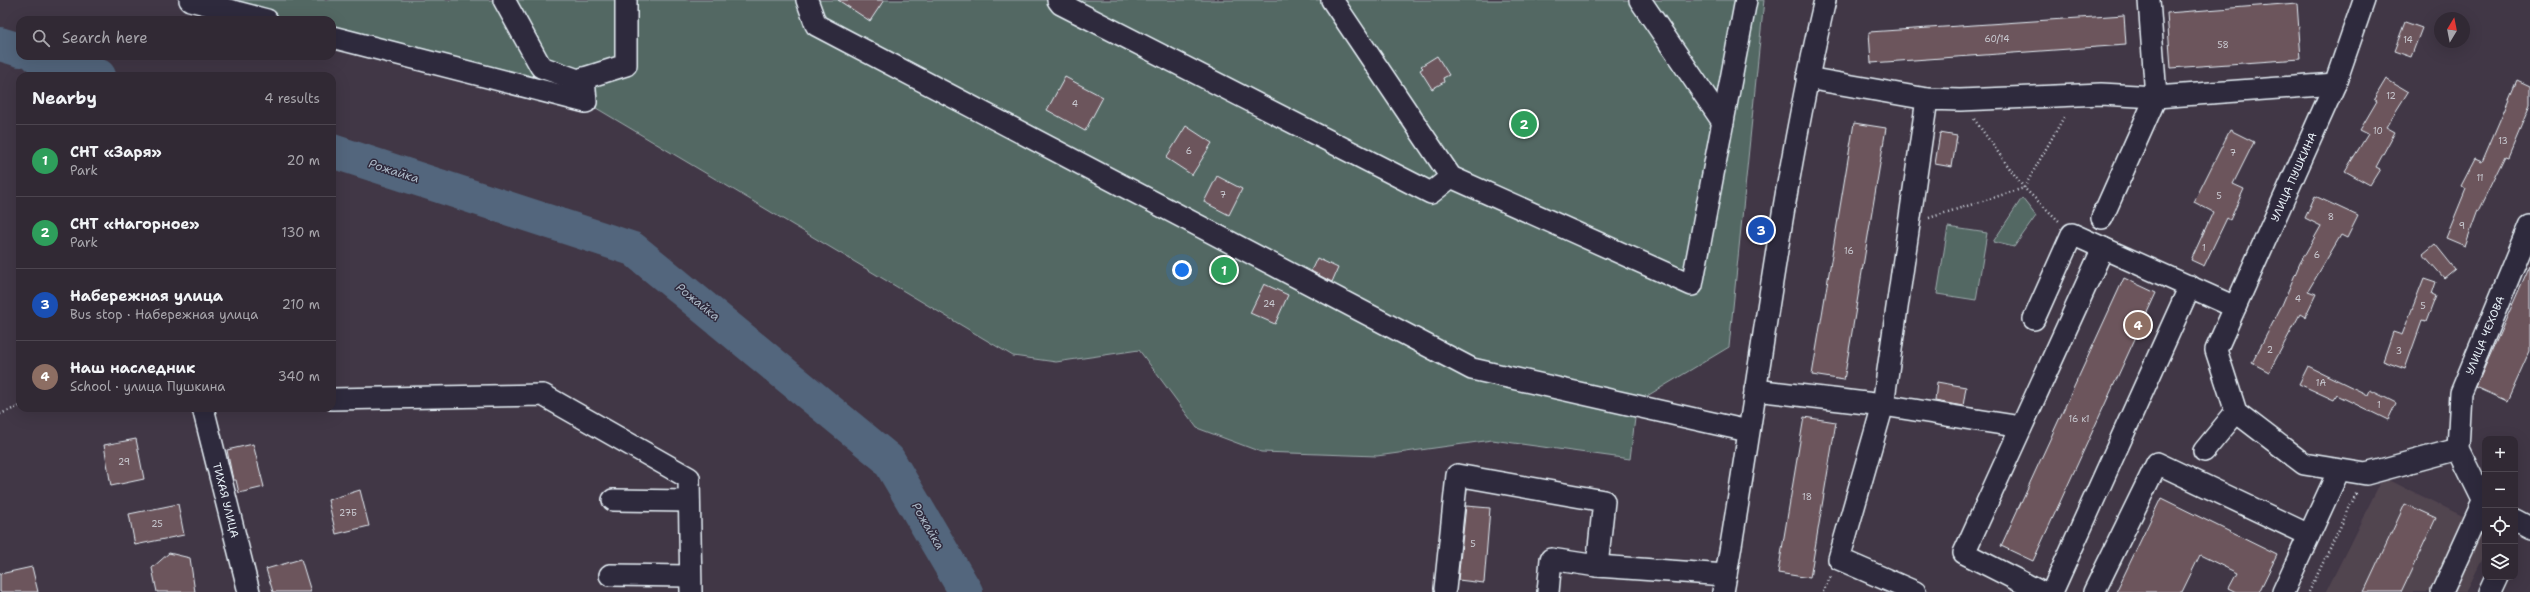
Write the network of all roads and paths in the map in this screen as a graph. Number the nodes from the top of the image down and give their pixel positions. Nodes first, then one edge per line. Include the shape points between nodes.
1 (190, 0) edge
2 (504, 0) edge
3 (626, 0) edge
4 (807, 0) edge
5 (1058, 0) edge
6 (1332, 0) edge
7 (1640, 0) edge
8 (1746, 0) edge
9 (1825, 0) edge
10 (2149, 0) edge
11 (2364, 0) edge
12 (252, 16) edge
13 (336, 38) edge
14 (584, 78) junction
15 (1807, 78) junction
16 (2335, 84) junction
17 (2076, 96) junction
18 (2156, 97) junction
19 (1927, 99) junction
20 (1960, 100) junction
21 (1723, 122) junction
22 (1451, 177) junction
23 (2024, 188) junction
24 (2102, 218) dead end
25 (1910, 222) junction
26 (2530, 226) edge
27 (2072, 234) junction
28 (2103, 248) junction
29 (2190, 286) junction
30 (2236, 307) junction
31 (2034, 319) dead end
32 (1755, 390) junction
33 (336, 399) edge
34 (1883, 405) junction
35 (16, 408) edge
36 (204, 412) edge
37 (2236, 412) junction
38 (0, 414) edge
39 (2021, 427) junction
40 (1748, 431) junction
41 (2458, 449) junction
42 (2204, 452) dead end
43 (2339, 470) junction
44 (2366, 474) junction
45 (2482, 499) edge
46 (613, 500) dead end
47 (689, 501) junction
48 (2482, 507) edge
49 (2309, 535) junction
50 (1597, 566) junction
51 (610, 575) dead end
52 (2496, 580) edge
53 (1724, 583) edge
54 (691, 584) edge
55 (1445, 590) dead end
56 (249, 592) edge
57 (1548, 592) edge
58 (1915, 592) edge
59 (2041, 592) edge
60 (2052, 592) edge
61 (2094, 592) edge
62 (2283, 592) edge
63 (2309, 592) edge
64 (2442, 592) edge
65 (2490, 592) edge

1 - 12 street
2 - 14 street via 541,67 578,80
3 - 14 street via 626,65
4 - 40 street via 816,26 1472,369
5 - 22 street via 1061,4 1431,193
6 - 22 street
7 - 21 street
8 - 21 street
9 - 15 street
10 - 18 street
11 - 16 street, УЛИЦА ПУШКИНА
13 - 14 street via 586,102
15 - 19 street
15 - 32 street
16 - 18 street
16 - 30 street, УЛИЦА ПУШКИНА
17 - 18 street via 2101,94
17 - 20 street
17 - 23 path
18 - 24 street
19 - 20 street
19 - 25 street
20 - 23 path
21 - 22 street via 1692,285
23 - 25 path via 1944,215
23 - 27 path
25 - 34 street
26 - 41 street, УЛИЦА ЧЕХОВА via 2461,393
27 - 28 street
27 - 31 street
28 - 29 street
28 - 39 street
29 - 30 street
29 - 60 street
30 - 37 street, УЛИЦА ПУШКИНА via 2216,350
32 - 34 street
32 - 40 street
33 - 47 street via 543,395 689,478
34 - 39 street
34 - 58 street via 1839,559
35 - 38 path
36 - 56 street, ТИХАЯ УЛИЦА
37 - 42 street
37 - 43 street via 2304,464
39 - 59 street via 1964,553
40 - 53 street
41 - 44 street
41 - 45 street
43 - 44 street
43 - 49 street
44 - 63 path
46 - 47 street
47 - 54 street
48 - 64 street
49 - 61 street via 2156,463
49 - 62 street
50 - 53 street
50 - 55 street via 1604,501 1457,475
50 - 57 street via 1551,559
51 - 54 street
52 - 65 street

